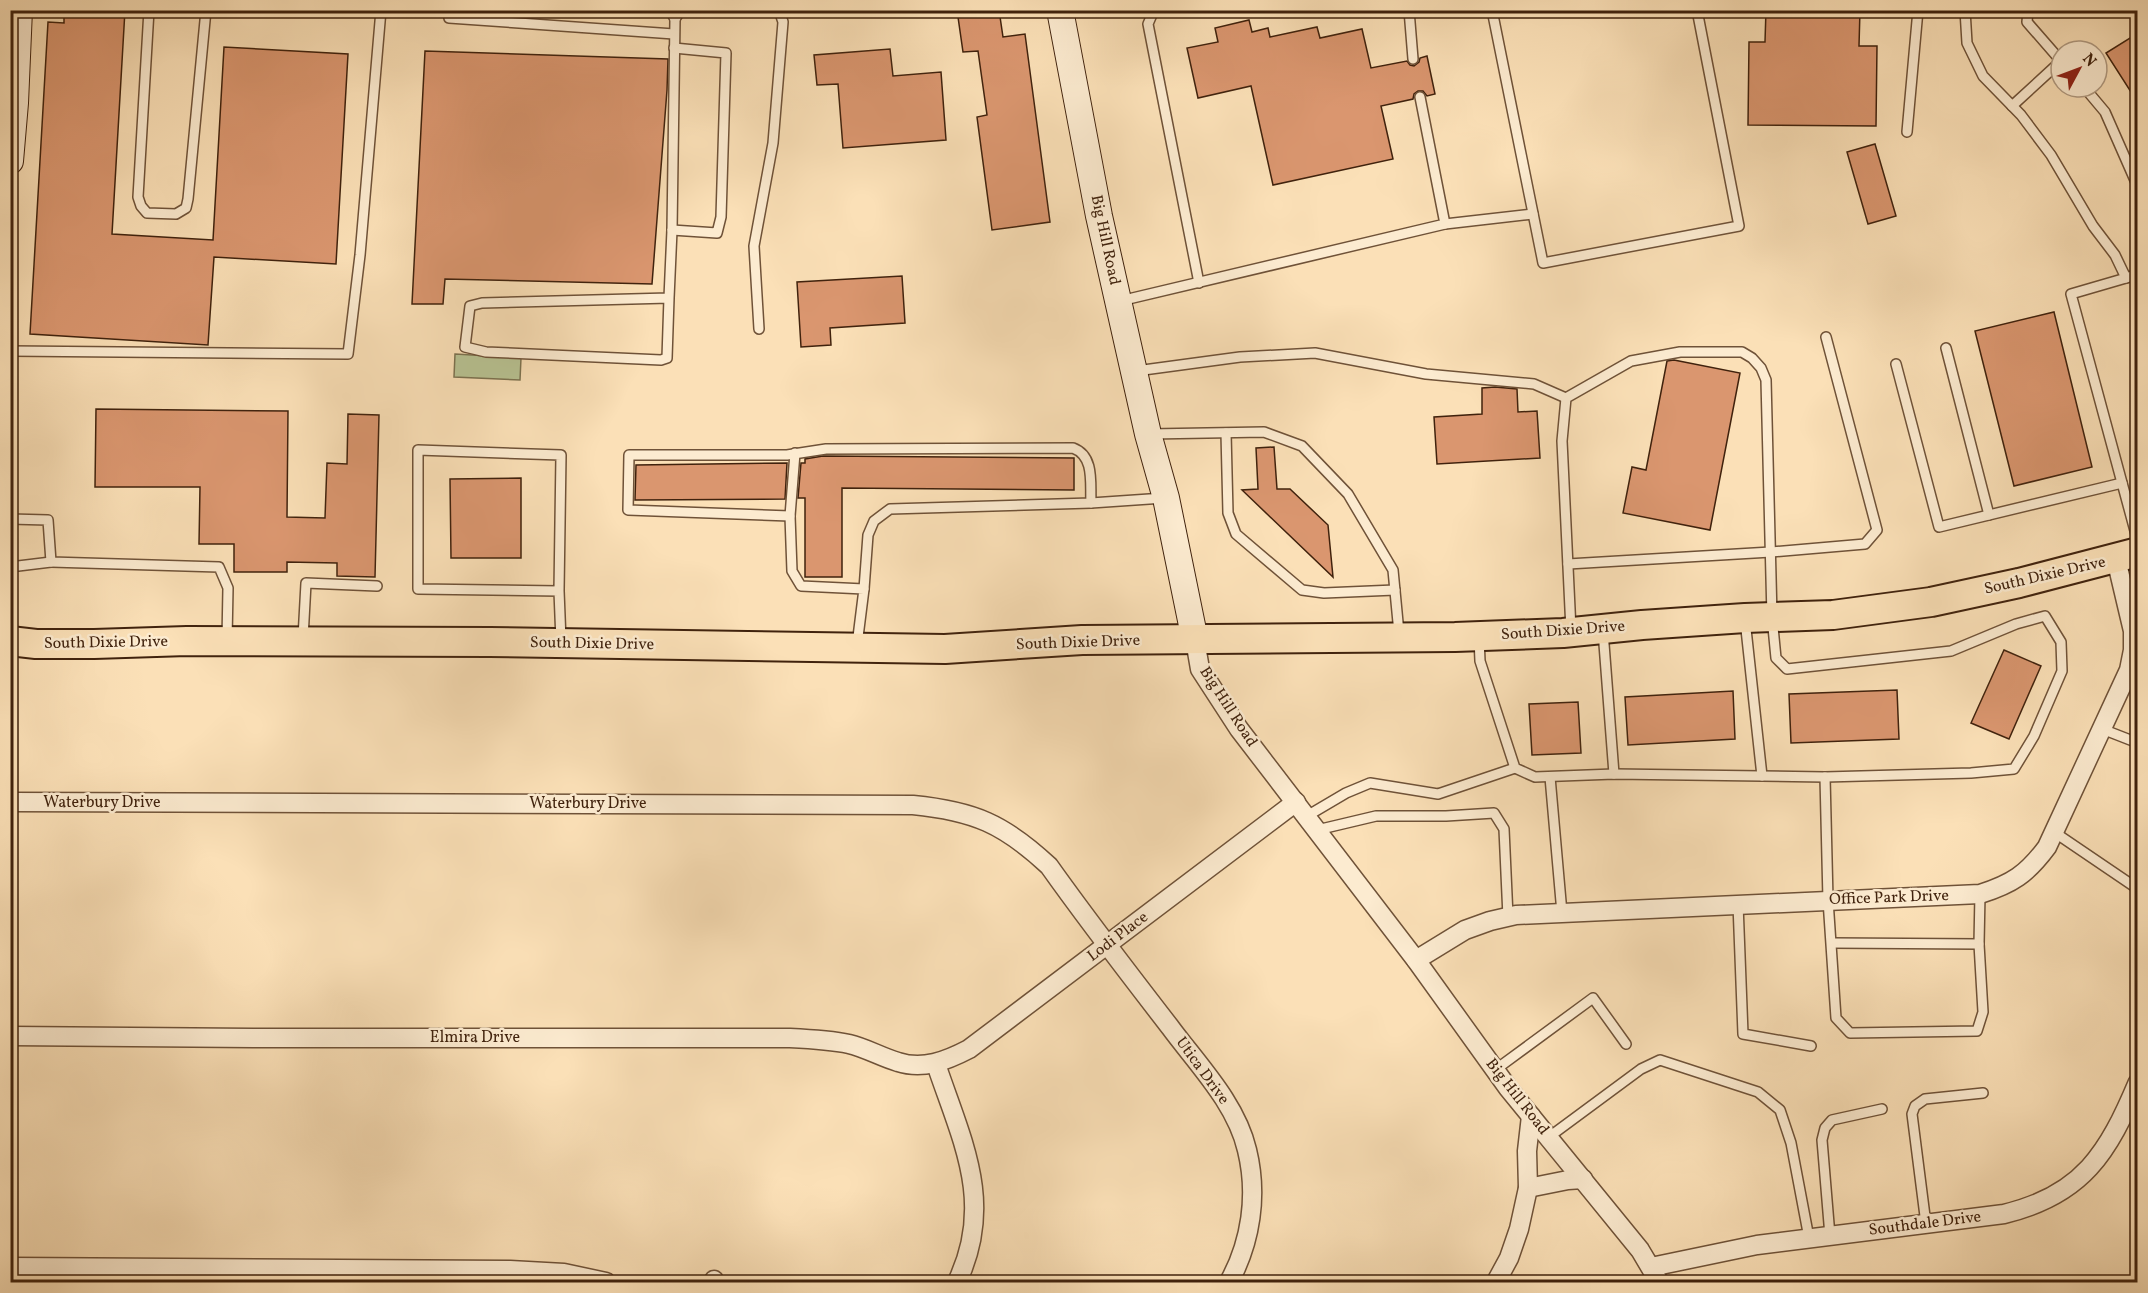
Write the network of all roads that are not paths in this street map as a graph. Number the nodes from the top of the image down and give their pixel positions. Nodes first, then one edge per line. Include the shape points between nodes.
1 (19, 10) edge
2 (149, 10) edge
3 (206, 10) edge
4 (381, 10) edge
5 (779, 10) edge
6 (1060, 10) edge
7 (1154, 10) edge
8 (1409, 10) edge
9 (1492, 10) edge
10 (1697, 10) edge
11 (1918, 10) edge
12 (1965, 10) edge
13 (2028, 10) edge
14 (675, 13) edge
15 (449, 14) edge
16 (674, 34) junction
17 (2049, 47) edge
18 (674, 48) junction
19 (1413, 59) dead end
20 (2049, 72) edge
21 (1420, 97) dead end
22 (2094, 99) edge
23 (2012, 106) junction
24 (1907, 132) dead end
25 (10, 162) edge
26 (2138, 187) edge
27 (1533, 214) junction
28 (1445, 224) junction
29 (672, 230) junction
30 (2138, 274) edge
31 (2126, 278) junction
32 (1199, 283) junction
33 (669, 298) junction
34 (1119, 302) junction
35 (759, 328) dead end
36 (1826, 337) dead end
37 (1946, 348) dead end
38 (10, 351) edge
39 (1896, 364) dead end
40 (1134, 372) junction
41 (1566, 398) junction
42 (1226, 433) junction
43 (1148, 434) junction
44 (795, 453) junction
45 (2122, 483) junction
46 (1166, 498) junction
47 (1091, 503) junction
48 (1989, 515) junction
49 (790, 516) junction
50 (10, 519) edge
51 (2130, 551) edge
52 (1771, 552) junction
53 (51, 562) junction
54 (1568, 564) junction
55 (10, 567) edge
56 (377, 586) dead end
57 (864, 589) junction
58 (1395, 590) junction
59 (559, 591) junction
60 (1759, 617) junction
61 (1603, 629) junction
62 (1571, 632) junction
63 (1479, 636) junction
64 (1399, 637) junction
65 (1195, 640) junction
66 (10, 641) edge
67 (227, 641) junction
68 (303, 641) junction
69 (561, 643) junction
70 (856, 647) junction
71 (2131, 682) edge
72 (2103, 729) junction
73 (2138, 743) edge
74 (1515, 768) junction
75 (1614, 774) junction
76 (1762, 776) junction
77 (1550, 777) junction
78 (1825, 777) junction
79 (10, 802) edge
80 (1307, 816) junction
81 (2054, 832) junction
82 (2138, 889) edge
83 (1980, 894) junction
84 (1828, 900) junction
85 (1738, 904) junction
86 (1562, 913) junction
87 (1508, 916) junction
88 (1832, 943) junction
89 (1979, 944) junction
90 (1107, 945) junction
91 (1416, 960) junction
92 (10, 1036) edge
93 (1626, 1044) dead end
94 (1811, 1046) dead end
95 (936, 1064) junction
96 (1495, 1070) junction
97 (2138, 1083) edge
98 (1983, 1093) dead end
99 (1882, 1108) dead end
100 (1531, 1116) junction
101 (1549, 1137) junction
102 (1583, 1179) junction
103 (1528, 1188) junction
104 (1926, 1224) junction
105 (1830, 1236) junction
106 (1809, 1238) junction
107 (10, 1267) edge
108 (1655, 1275) edge
109 (606, 1282) edge
110 (957, 1282) edge
111 (1229, 1282) edge
112 (1496, 1282) edge

1 - 25 street
2 - 3 lane via 138,197 147,213 176,214 186,208 188,199
4 - 38 lane via 348,354
5 - 35 lane via 783,22 773,143 754,246
6 - 34 street, Big Hill Road
7 - 32 lane via 1148,24
8 - 19 lane
9 - 27 lane
10 - 27 lane via 1739,226 1543,263
11 - 24 lane
12 - 23 lane via 1967,43 1979,68
13 - 17 lane via 2027,22
14 - 16 lane
15 - 16 lane
16 - 18 lane
18 - 29 lane
18 - 29 lane via 726,53 721,217 717,233
20 - 23 lane
21 - 28 lane
22 - 26 lane via 2105,112
23 - 31 lane via 2051,155
27 - 28 lane
28 - 32 lane
29 - 33 lane
30 - 31 lane
31 - 45 lane via 2071,294
32 - 34 lane
33 - 33 lane via 482,303 470,306 465,347 486,352 661,360 667,358 669,346
34 - 40 street, Big Hill Road
36 - 52 lane via 1877,530 1865,544
37 - 48 lane
39 - 48 lane via 1939,527
40 - 41 lane via 1240,357 1315,353 1426,374 1534,384
40 - 43 street, Big Hill Road
41 - 52 lane via 1631,361 1680,352 1742,352 1752,358 1766,380
41 - 54 lane via 1562,441
42 - 43 lane
42 - 58 lane via 1264,432 1302,446 1348,494 1394,570
42 - 58 lane via 1228,513 1236,534 1302,590
43 - 46 street, Big Hill Road
44 - 47 lane via 826,449 1073,448 1082,451 1087,459
44 - 49 lane
44 - 49 lane via 629,455 628,510
45 - 48 lane
45 - 51 lane
46 - 47 lane
46 - 65 street, Big Hill Road
47 - 57 lane via 890,509 874,521 868,535
49 - 57 lane via 792,571 801,586
50 - 53 lane via 48,520
51 - 60 main road, South Dixie Drive via 2019,583 1931,602 1833,615
51 - 71 street, Office Park Drive
52 - 54 lane
52 - 60 lane
53 - 55 lane
53 - 67 lane via 219,567 228,588
54 - 62 lane
56 - 68 lane via 306,583
57 - 70 lane
58 - 64 lane
59 - 59 lane via 418,589 418,450 561,455
59 - 69 lane
60 - 61 main road, South Dixie Drive
60 - 76 lane
60 - 78 lane via 1776,658 1787,669 1951,651 2045,616 2061,642 2062,671 2034,736 2014,769
61 - 62 main road, South Dixie Drive
61 - 75 lane
62 - 63 main road, South Dixie Drive
63 - 64 main road, South Dixie Drive
63 - 74 lane via 1480,661
64 - 65 main road, South Dixie Drive
65 - 70 main road, South Dixie Drive via 1082,640 945,649
65 - 80 street, Big Hill Road via 1200,669 1239,729
66 - 67 main road, South Dixie Drive
67 - 68 main road, South Dixie Drive
68 - 69 main road, South Dixie Drive
69 - 70 main road, South Dixie Drive
71 - 72 street, Office Park Drive
72 - 73 lane
72 - 81 street, Office Park Drive
74 - 77 lane via 1535,777
74 - 80 lane via 1438,794 1370,783
75 - 76 lane
75 - 77 lane
76 - 78 lane
77 - 86 lane
78 - 84 lane
79 - 90 street, Waterbury Drive via 940,808 997,825 1025,844 1049,867
80 - 87 lane via 1494,813 1504,829
80 - 90 street, Lodi Place
80 - 91 street, Big Hill Road
81 - 82 lane
81 - 83 street, Office Park Drive via 2032,867 2001,888
83 - 84 street, Office Park Drive
83 - 89 lane
84 - 85 street, Office Park Drive
84 - 88 lane
85 - 86 street, Office Park Drive
85 - 94 lane via 1743,1034
86 - 87 street, Office Park Drive
87 - 91 street, Office Park Drive via 1465,930
88 - 89 lane
88 - 89 lane via 1836,1018 1850,1033 1977,1031 1983,1012
90 - 95 street, Lodi Place via 969,1049
90 - 111 street, Utica Drive via 1225,1100 1247,1149 1253,1180 1252,1211 1248,1236
91 - 96 street, Big Hill Road
92 - 95 street, Elmira Drive via 789,1038 849,1044 899,1063
93 - 96 lane via 1593,998
95 - 110 street via 970,1165 974,1189 972,1242
96 - 100 street, Big Hill Road
97 - 104 street, Southdale Drive via 2108,1144 2069,1187 2016,1211
98 - 104 lane via 1925,1100 1915,1106 1912,1114
99 - 105 lane via 1832,1120 1825,1128 1822,1140
100 - 101 street, Big Hill Road
100 - 103 street
101 - 102 street, Big Hill Road
101 - 106 lane via 1641,1069 1660,1060 1758,1092 1780,1110 1791,1143
102 - 103 street
102 - 108 street, Big Hill Road
103 - 112 street via 1519,1229
104 - 105 street, Southdale Drive
105 - 106 street, Southdale Drive
106 - 108 street, Southdale Drive via 1757,1245
107 - 109 street via 510,1270 564,1273

